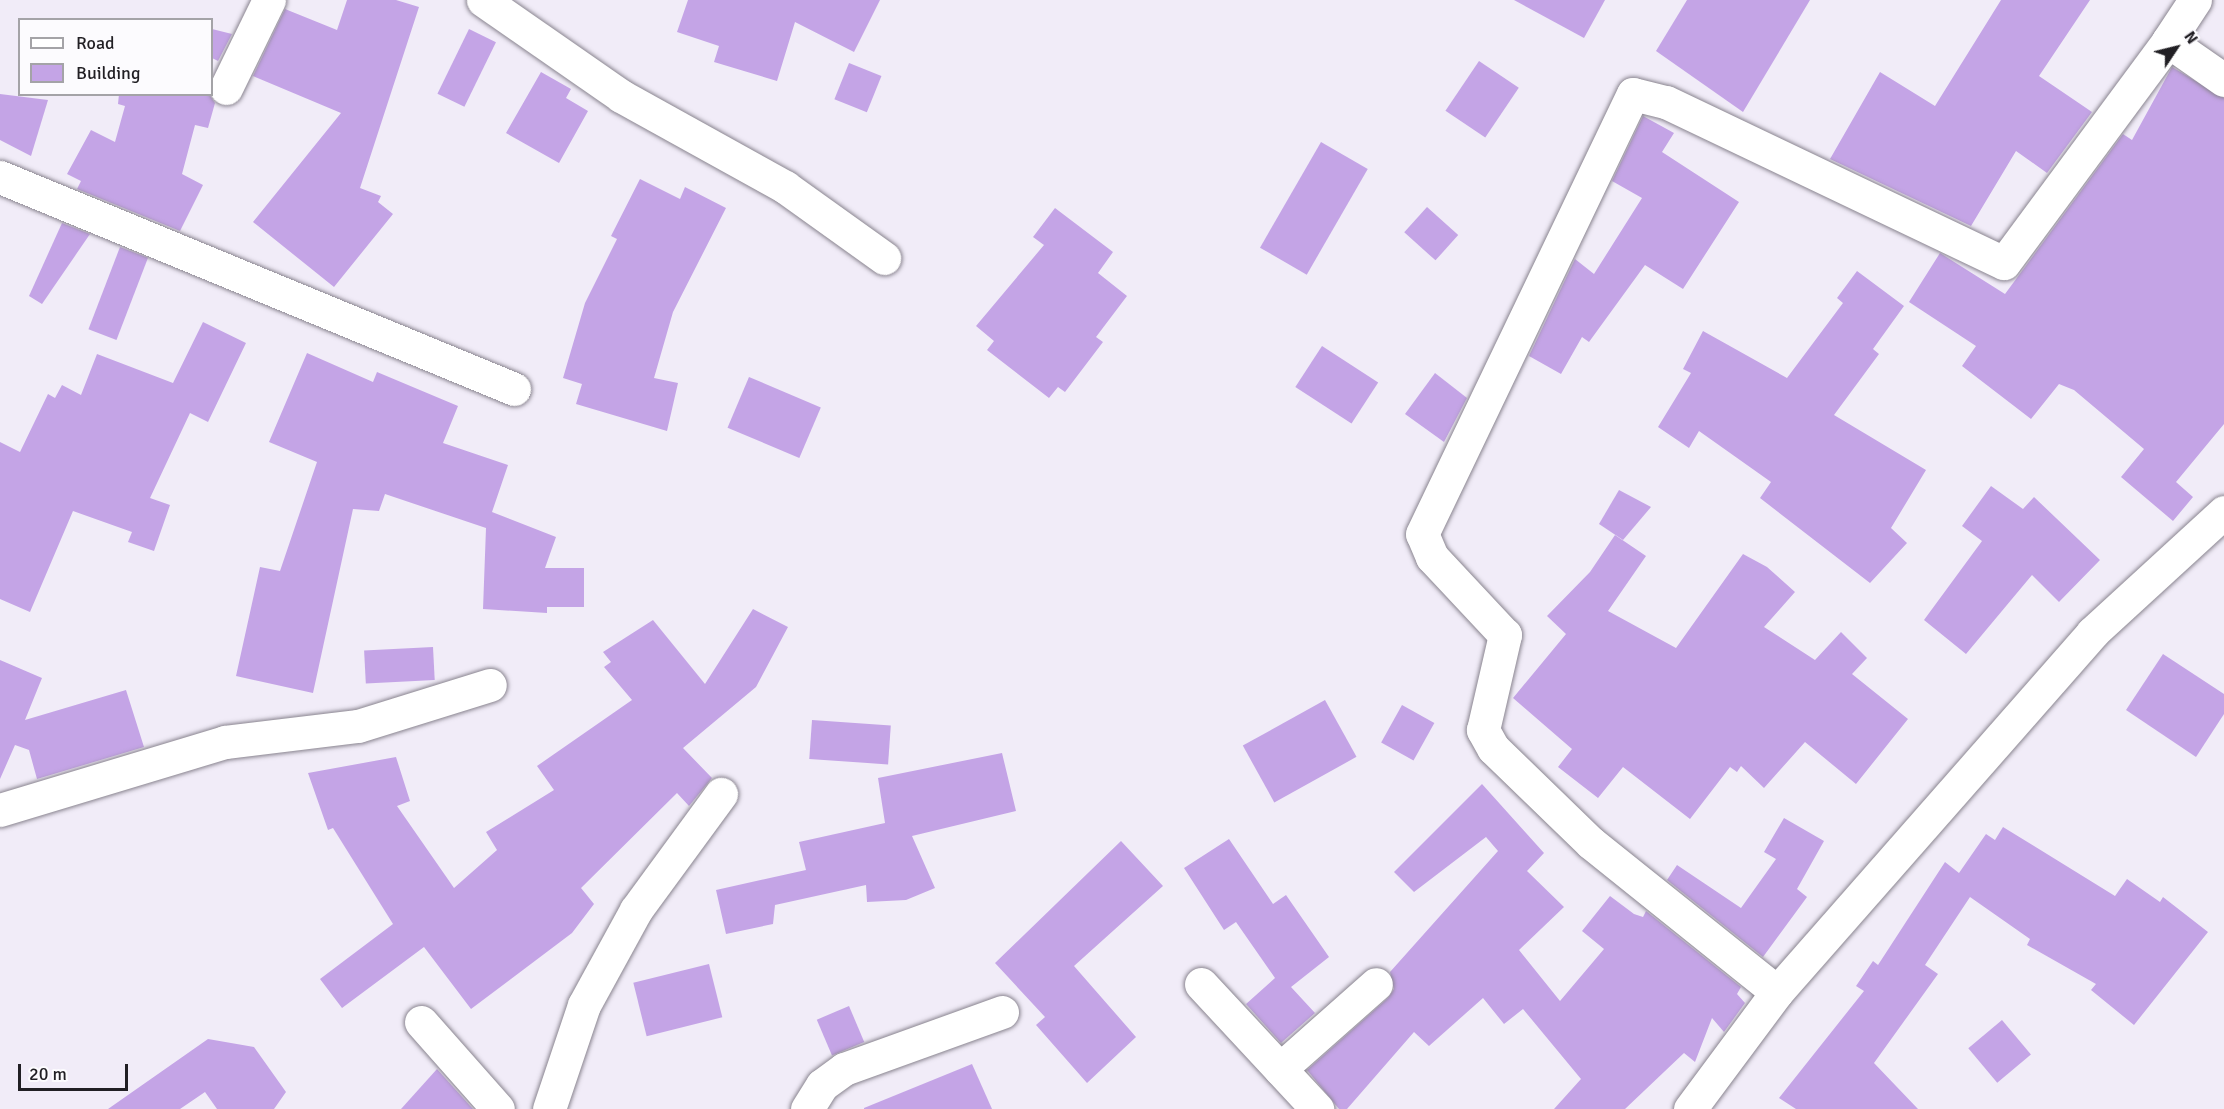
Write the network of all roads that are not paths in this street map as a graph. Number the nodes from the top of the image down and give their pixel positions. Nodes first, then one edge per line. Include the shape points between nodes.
1 (269, 0) edge
2 (483, 0) edge
3 (2195, 0) edge
4 (2168, 41) junction
5 (2224, 80) edge
6 (226, 88) dead end
7 (0, 177) edge
8 (884, 258) dead end
9 (514, 390) dead end
10 (2224, 512) edge
11 (490, 685) dead end
12 (722, 794) dead end
13 (0, 810) edge
14 (1201, 984) dead end
15 (1377, 984) dead end
16 (1777, 992) junction
17 (1002, 1012) dead end
18 (421, 1022) dead end
19 (1280, 1069) junction
20 (498, 1109) edge
21 (549, 1109) edge
22 (807, 1109) edge
23 (1317, 1109) edge
24 (1690, 1109) edge

1 - 6 street
2 - 8 street via 621,96 785,187
3 - 4 street
4 - 5 street
4 - 16 street via 2004,263 1666,102 1633,94 1422,534 1432,557 1506,635 1483,730 1492,748 1591,843
7 - 9 street
10 - 16 street via 2092,633
11 - 13 street via 358,726 225,742
12 - 21 street via 636,910 585,1005
14 - 19 street
15 - 19 street
16 - 24 street
17 - 22 street via 844,1069 822,1085
18 - 20 street
19 - 23 street

